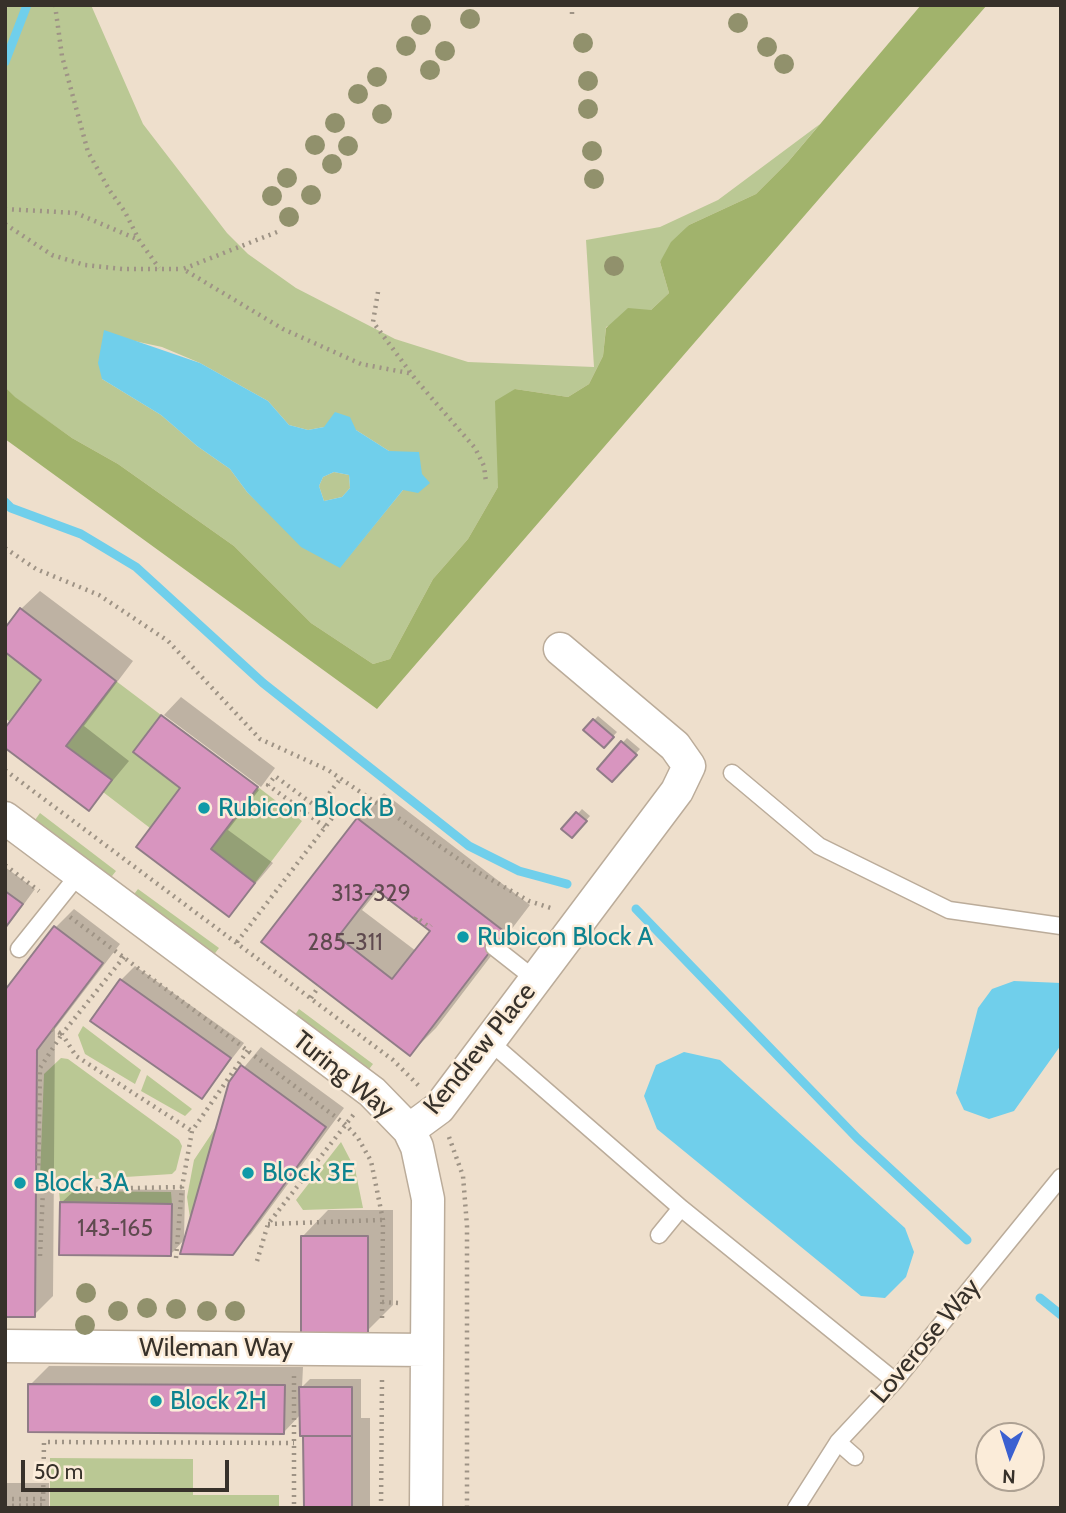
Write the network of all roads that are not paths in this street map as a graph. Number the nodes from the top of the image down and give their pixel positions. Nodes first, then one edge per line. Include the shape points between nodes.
1 (560, 649) dead end
2 (732, 773) dead end
3 (5, 818) edge
4 (79, 874) junction
5 (1061, 926) edge
6 (494, 947) dead end
7 (19, 949) dead end
8 (536, 980) junction
9 (489, 1041) junction
10 (409, 1130) junction
11 (1061, 1177) edge
12 (681, 1208) junction
13 (659, 1235) dead end
14 (5, 1346) edge
15 (427, 1350) junction
16 (895, 1381) junction
17 (838, 1442) junction
18 (855, 1457) dead end
19 (426, 1508) edge
20 (796, 1508) edge

1 - 8 street, Kendrew Place via 676,746 689,766 677,791
2 - 5 lane via 819,846 949,910
3 - 4 street, Turing Way
4 - 7 lane
4 - 10 street, Turing Way via 372,1092
6 - 8 lane
8 - 9 street, Kendrew Place
9 - 10 street, Kendrew Place via 439,1108
9 - 12 lane
10 - 15 street, Turing Way via 428,1199
11 - 16 lane, Loverose Way
12 - 13 lane
12 - 16 lane
14 - 15 street, Wileman Way
15 - 19 street, Turing Way
16 - 17 lane, Loverose Way
17 - 18 lane
17 - 20 lane, Loverose Way

